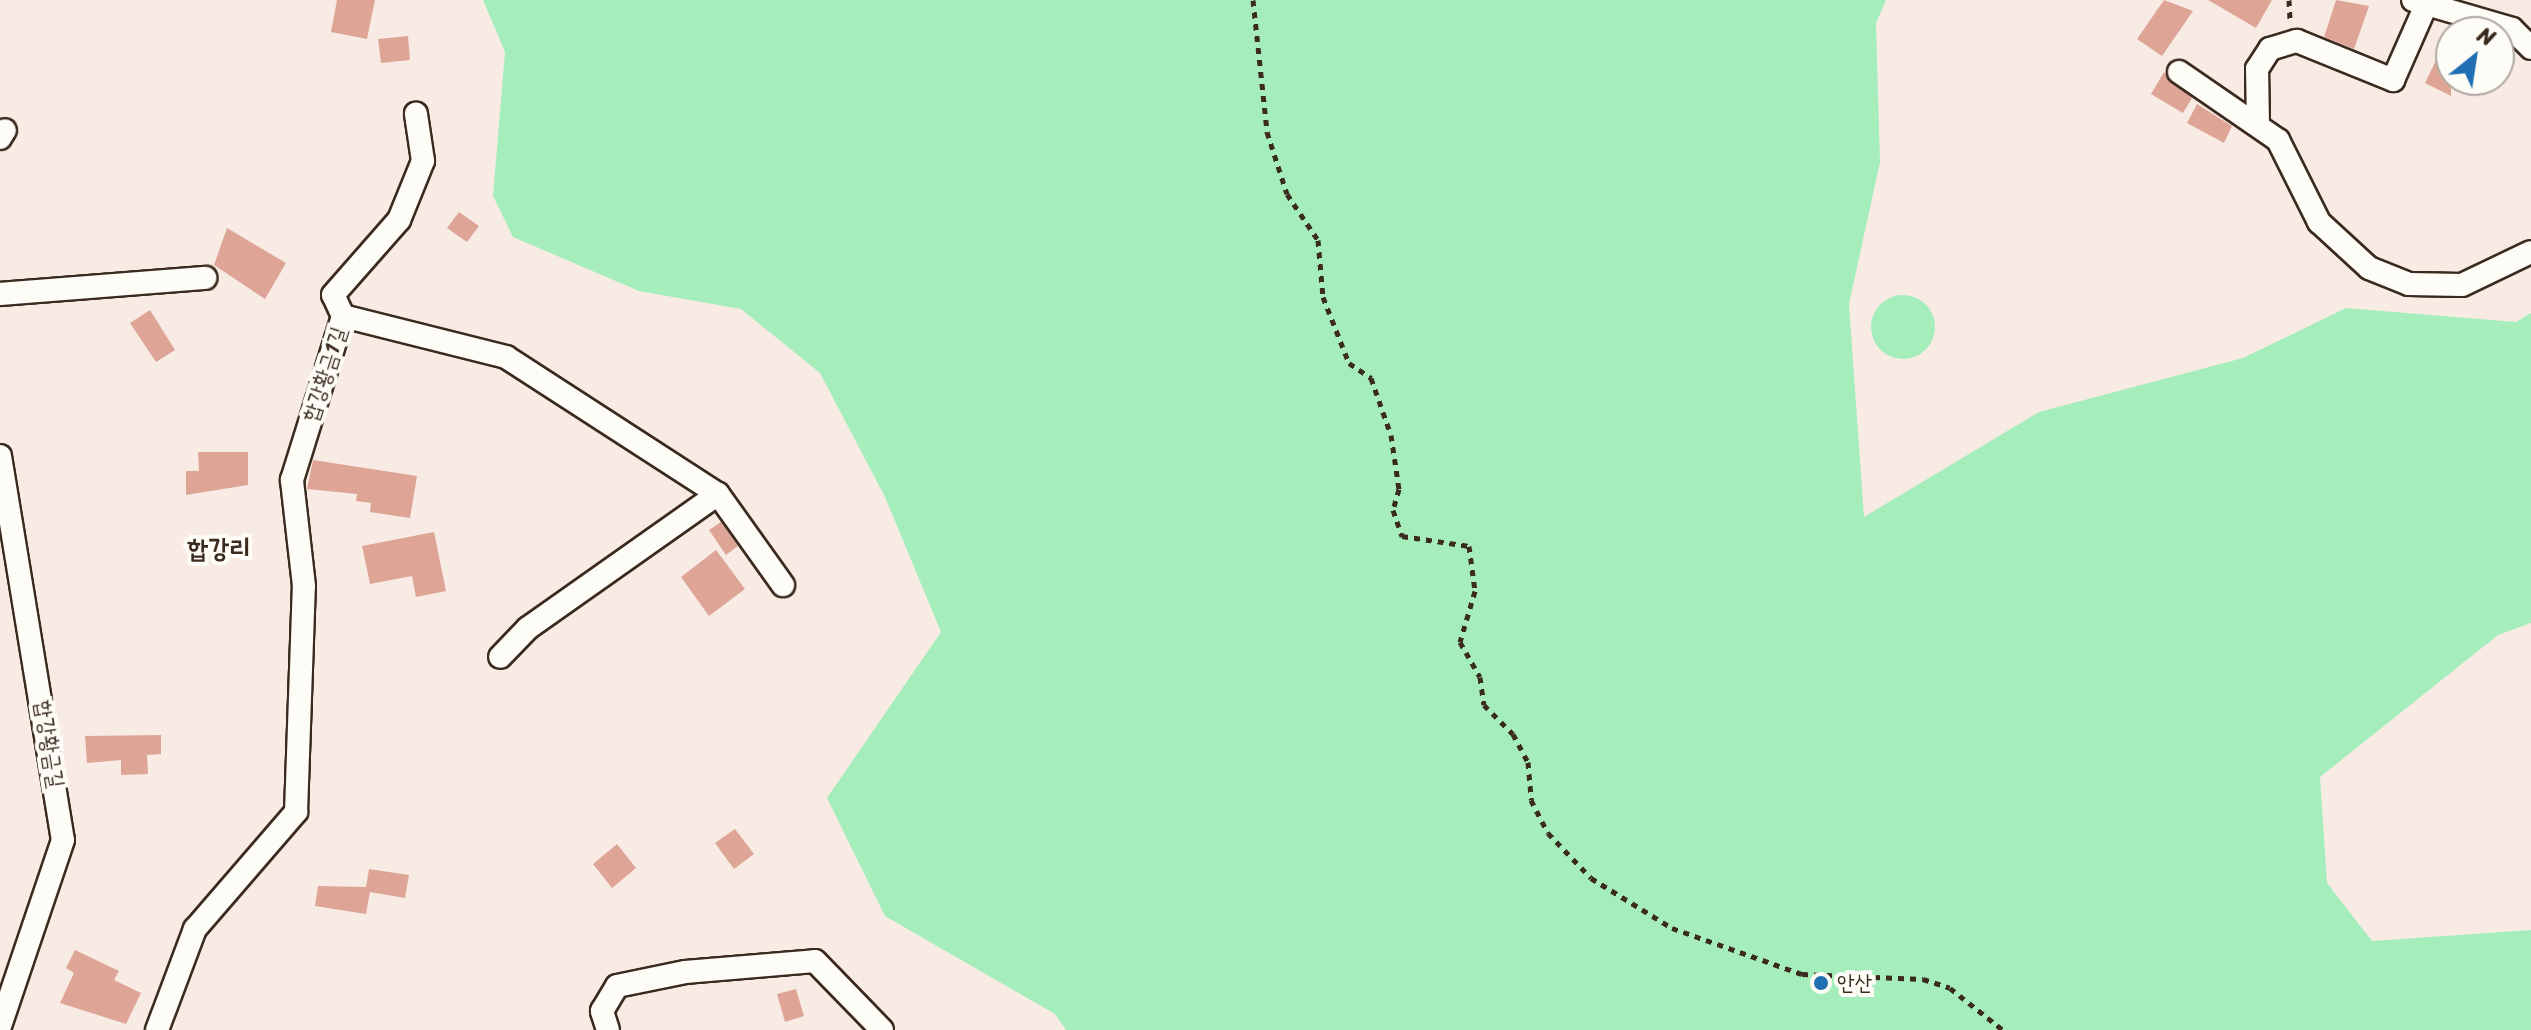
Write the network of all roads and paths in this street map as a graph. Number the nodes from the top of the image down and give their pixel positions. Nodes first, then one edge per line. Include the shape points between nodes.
1 (1253, 0) edge
2 (2420, 2) edge
3 (2531, 48) edge
4 (2179, 72) dead end
5 (416, 114) dead end
6 (2258, 124) junction
7 (2531, 252) edge
8 (205, 278) dead end
9 (0, 294) edge
10 (343, 316) junction
11 (0, 456) edge
12 (718, 494) junction
13 (783, 585) dead end
14 (500, 657) dead end
15 (0, 1026) edge
16 (157, 1030) edge
17 (608, 1030) edge
18 (882, 1030) edge
19 (2003, 1030) edge

1 - 19 path via 1267,132 1287,194 1318,240 1323,297 1349,363 1371,378 1391,435 1399,489 1393,510 1402,536 1469,546 1475,591 1460,642 1480,677 1484,705 1513,734 1528,762 1531,800 1548,833 1591,878 1672,928 1802,974 1923,979 1950,988
2 - 3 street via 2512,29
2 - 6 street via 2393,80 2297,41 2270,49 2257,69
4 - 6 street
5 - 10 street via 423,161 399,220 333,295
6 - 7 street via 2300,172 2319,222 2369,268 2409,284 2462,285
8 - 9 street
10 - 12 street, 합강황금1길 via 506,357
10 - 16 street, 합강황금1길 via 292,480 304,586 296,812 195,929
11 - 15 street, 합강황금길 via 63,840
12 - 13 street
12 - 14 street via 528,628
17 - 18 street via 602,1011 617,986 685,972 815,961

